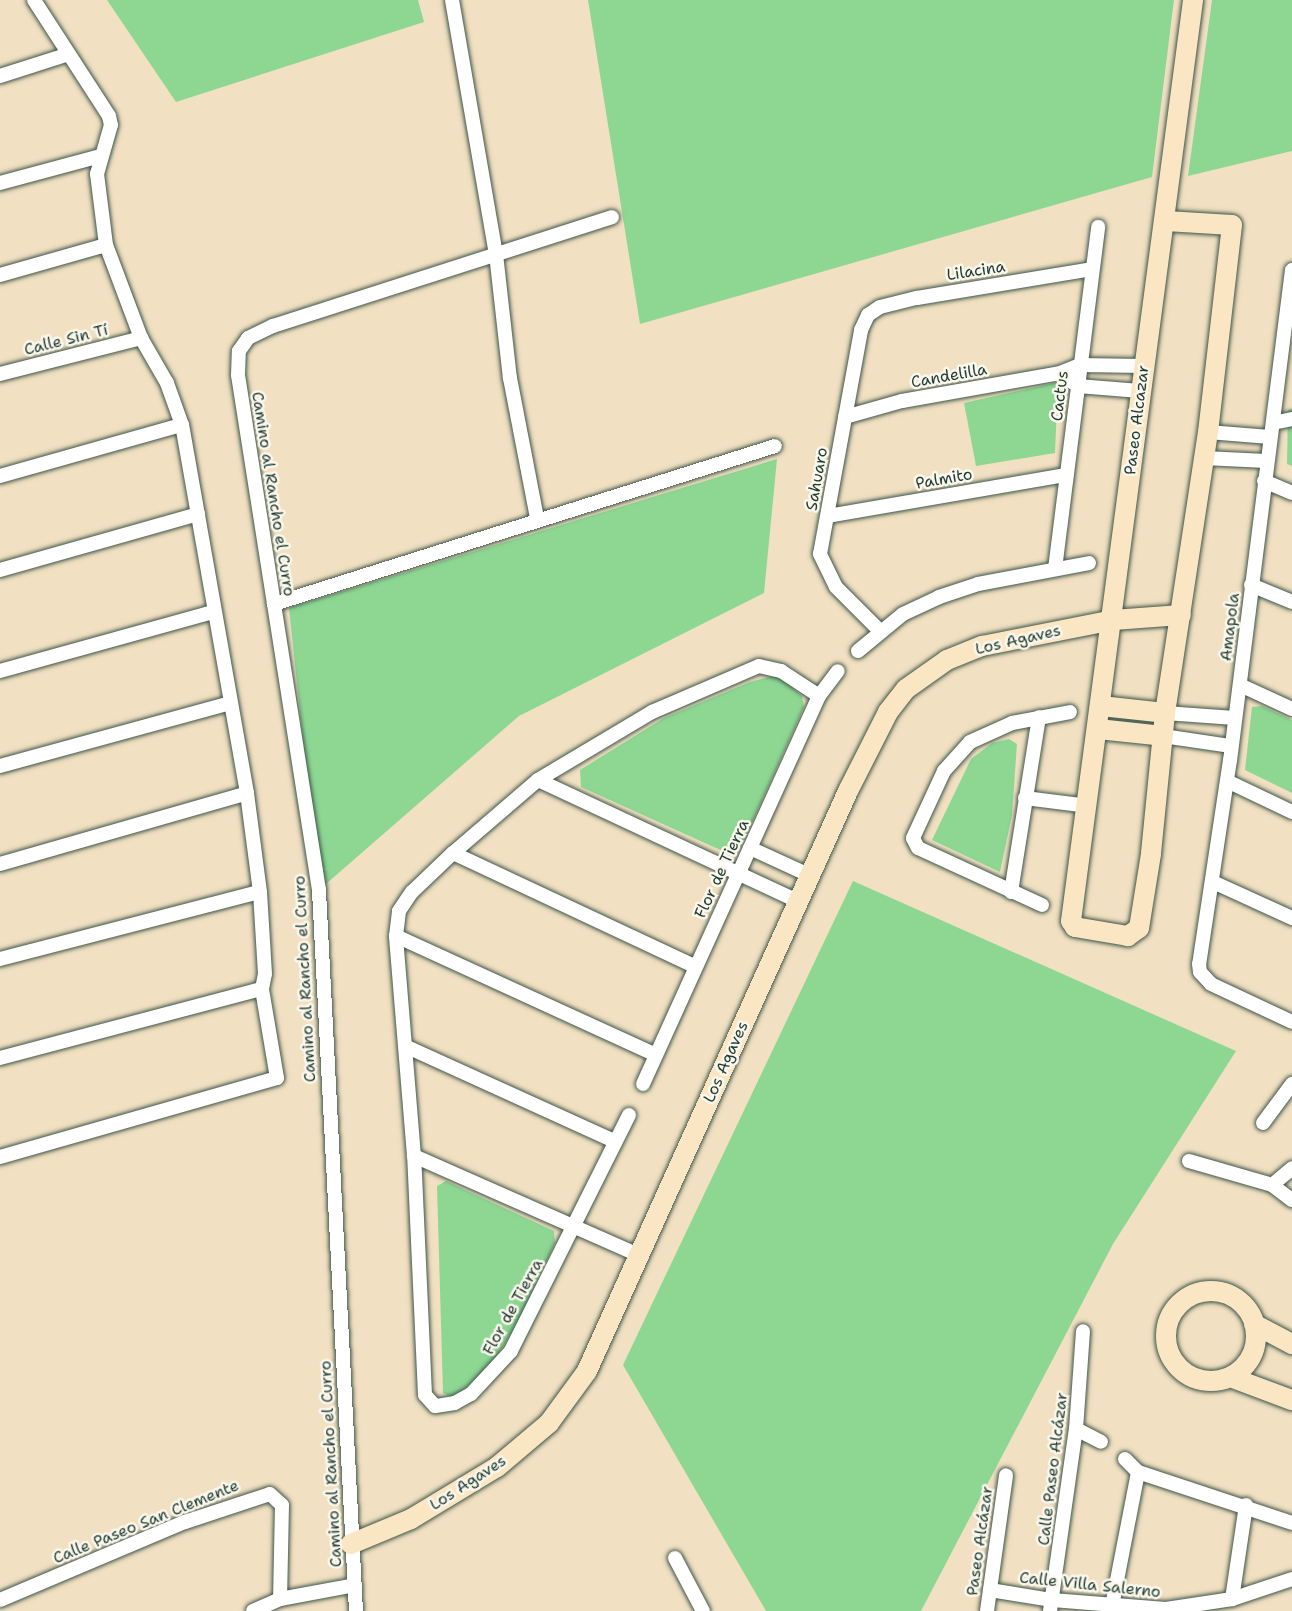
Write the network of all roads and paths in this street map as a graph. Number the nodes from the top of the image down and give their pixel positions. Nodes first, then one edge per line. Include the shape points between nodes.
1 (34, 0) edge
2 (452, 0) edge
3 (1193, 0) edge
4 (69, 54) junction
5 (0, 76) edge
6 (100, 156) junction
7 (0, 183) edge
8 (612, 217) dead end
9 (1166, 221) junction
10 (1098, 227) dead end
11 (106, 245) junction
12 (496, 254) junction
13 (1092, 268) junction
14 (1292, 270) edge
15 (0, 275) edge
16 (868, 315) joint
17 (1288, 317) edge
18 (141, 338) junction
19 (1080, 365) junction
20 (1143, 366) junction
21 (0, 374) edge
22 (1060, 374) junction
23 (1078, 386) junction
24 (1140, 391) junction
25 (845, 417) junction
26 (1292, 419) edge
27 (182, 425) junction
28 (1271, 430) junction
29 (1208, 432) junction
30 (775, 446) dead end
31 (1204, 458) junction
32 (1266, 461) junction
33 (1065, 475) junction
34 (0, 476) edge
35 (1264, 481) junction
36 (1292, 493) edge
37 (198, 514) junction
38 (828, 516) junction
39 (537, 518) junction
40 (1089, 563) dead end
41 (1055, 569) junction
42 (0, 570) edge
43 (1251, 585) junction
44 (1292, 602) edge
45 (274, 603) junction
46 (213, 612) junction
47 (1181, 615) junction
48 (1113, 620) junction
49 (879, 630) junction
50 (858, 651) dead end
51 (0, 671) edge
52 (838, 671) dead end
53 (1240, 685) junction
54 (819, 696) junction
55 (231, 703) junction
56 (1101, 706) junction
57 (1292, 709) edge
58 (1070, 712) dead end
59 (1165, 713) junction
60 (1039, 717) junction
61 (1235, 718) junction
62 (1098, 729) junction
63 (1163, 736) junction
64 (1231, 746) junction
65 (0, 766) edge
66 (538, 780) junction
67 (1227, 781) junction
68 (247, 793) junction
69 (1025, 798) junction
70 (1088, 806) junction
71 (1292, 812) edge
72 (750, 848) junction
73 (453, 853) junction
74 (0, 864) edge
75 (737, 875) junction
76 (809, 875) junction
77 (1212, 882) junction
78 (260, 892) junction
79 (1011, 892) junction
80 (797, 901) junction
81 (1042, 904) dead end
82 (1292, 918) edge
83 (396, 936) junction
84 (0, 959) edge
85 (694, 966) junction
86 (262, 989) junction
87 (1292, 1022) edge
88 (405, 1046) junction
89 (654, 1053) junction
90 (0, 1058) edge
91 (643, 1084) dead end
92 (1292, 1084) edge
93 (629, 1115) dead end
94 (1263, 1123) dead end
95 (614, 1141) junction
96 (414, 1156) junction
97 (0, 1157) edge
98 (1189, 1161) dead end
99 (1292, 1168) edge
100 (1272, 1185) junction
101 (1292, 1200) edge
102 (574, 1225) junction
103 (641, 1256) junction
104 (1254, 1324) junction
105 (1083, 1331) dead end
106 (1292, 1344) edge
107 (1230, 1377) junction
108 (1292, 1400) edge
109 (1076, 1429) junction
110 (1101, 1442) dead end
111 (1125, 1459) dead end
112 (1138, 1472) junction
113 (1006, 1475) dead end
114 (1246, 1505) junction
115 (1292, 1523) edge
116 (351, 1544) junction
117 (675, 1558) dead end
118 (1292, 1579) edge
119 (355, 1585) junction
120 (990, 1590) junction
121 (280, 1599) junction
122 (1233, 1599) junction
123 (0, 1600) edge
124 (1051, 1606) edge
125 (1112, 1606) junction
126 (253, 1611) edge
127 (356, 1611) edge
128 (703, 1611) edge
129 (987, 1611) edge

1 - 4 street
2 - 12 street
3 - 9 street, Paseo Alcazar
4 - 5 street
4 - 6 street via 109,116 111,125
6 - 7 street
6 - 11 street via 98,195
8 - 12 street
9 - 20 street, Paseo Alcazar
9 - 29 street via 1232,225
10 - 13 street, Cactus
11 - 15 street
11 - 18 street
12 - 39 street via 510,378
12 - 45 street, Camino al Rancho el Curro via 273,326 248,338 239,351 238,375
13 - 16 street, Lilacina via 900,301
13 - 19 street, Cactus
14 - 17 street, Amapola
16 - 25 street, Sahuaro via 861,330
17 - 28 street, Amapola
18 - 21 street, Calle Sin Tí
18 - 27 street via 167,383
19 - 20 street
19 - 22 street, Candelilla
19 - 23 street, Cactus
20 - 24 street, Paseo Alcazar
22 - 23 street
22 - 25 street, Candelilla via 902,401
23 - 24 street
23 - 33 street, Cactus
24 - 48 street, Paseo Alcazar
25 - 38 street, Sahuaro
26 - 28 street
27 - 34 street
27 - 37 street
28 - 29 street
28 - 32 street, Amapola
29 - 31 street
30 - 39 street
31 - 32 street
31 - 47 street
32 - 35 street, Amapola
33 - 38 street, Palmito
33 - 41 street, Cactus
35 - 36 street
35 - 43 street, Amapola
37 - 42 street
37 - 46 street
38 - 49 street, Sahuaro via 820,554 825,571
39 - 45 street
40 - 41 street
41 - 49 street via 978,584 939,597
43 - 44 street
43 - 53 street, Amapola
45 - 116 street, Camino al Rancho el Curro via 319,890
46 - 51 street
46 - 55 street
47 - 48 street, Los Agaves
47 - 59 street
48 - 56 street, Paseo Alcazar
48 - 76 street, Los Agaves via 982,646 926,673 888,712
49 - 50 street
52 - 54 street, Flor de Tierra
53 - 57 street
53 - 61 street, Amapola
54 - 66 street via 781,670 759,666 652,712
54 - 72 street, Flor de Tierra
55 - 65 street
55 - 68 street
56 - 59 street
56 - 62 street, Paseo Alcazar
58 - 60 street
59 - 61 street
59 - 63 street
60 - 69 street
60 - 79 street via 986,732 956,754 913,838 918,848
61 - 64 street, Amapola
62 - 63 street
62 - 70 street, Paseo Alcazar
63 - 64 street
63 - 70 street, Paseo Alcazar via 1151,854 1139,928 1133,934 1075,927 1071,923
64 - 67 street, Amapola
66 - 73 street
66 - 75 street
67 - 71 street
67 - 77 street, Amapola
68 - 74 street
68 - 78 street
69 - 70 street
69 - 79 street
72 - 75 street, Flor de Tierra
72 - 76 street
73 - 83 street via 412,892 399,912
73 - 85 street
75 - 80 street
75 - 85 street, Flor de Tierra
76 - 80 street, Los Agaves
77 - 82 street
77 - 87 street, Amapola via 1200,972 1210,984
78 - 84 street
78 - 86 street via 265,974
79 - 81 street
80 - 103 street, Los Agaves
83 - 88 street
83 - 89 street
85 - 89 street, Flor de Tierra
86 - 90 street
86 - 97 street via 277,1078
88 - 95 street
88 - 96 street
89 - 91 street, Flor de Tierra
92 - 94 street
93 - 95 street, Flor de Tierra
95 - 102 street, Flor de Tierra
96 - 102 street
96 - 102 street, Flor de Tierra via 424,1395 435,1406 455,1403 493,1374 511,1351
98 - 100 street
99 - 100 street
100 - 101 street
102 - 103 street
103 - 116 street, Los Agaves via 587,1371 549,1423 497,1467 411,1520
104 - 106 street
104 - 107 street via 1255,1344 1247,1364
104 - 107 street via 1246,1308 1232,1296 1215,1291 1197,1293 1181,1302 1170,1316 1165,1334 1168,1352 1178,1367 1192,1377 1210,1381
105 - 109 street, Calle Paseo Alcázar
107 - 108 street
109 - 110 street
109 - 124 street, Calle Paseo Alcázar
111 - 112 street
112 - 114 street
112 - 125 street
113 - 120 street, Paseo Alcázar
114 - 115 street
114 - 122 street
116 - 119 street, Camino al Rancho el Curro
117 - 128 street
118 - 122 street, Calle Villa Salerno
119 - 121 street
119 - 127 street, Camino al Rancho el Curro
120 - 124 street, Calle Villa Salerno
120 - 129 street, Paseo Alcázar
121 - 123 street, Calle Paseo San Clemente via 282,1505 270,1494 185,1522
121 - 126 street
122 - 125 street, Calle Villa Salerno via 1167,1609
124 - 125 street, Calle Villa Salerno

